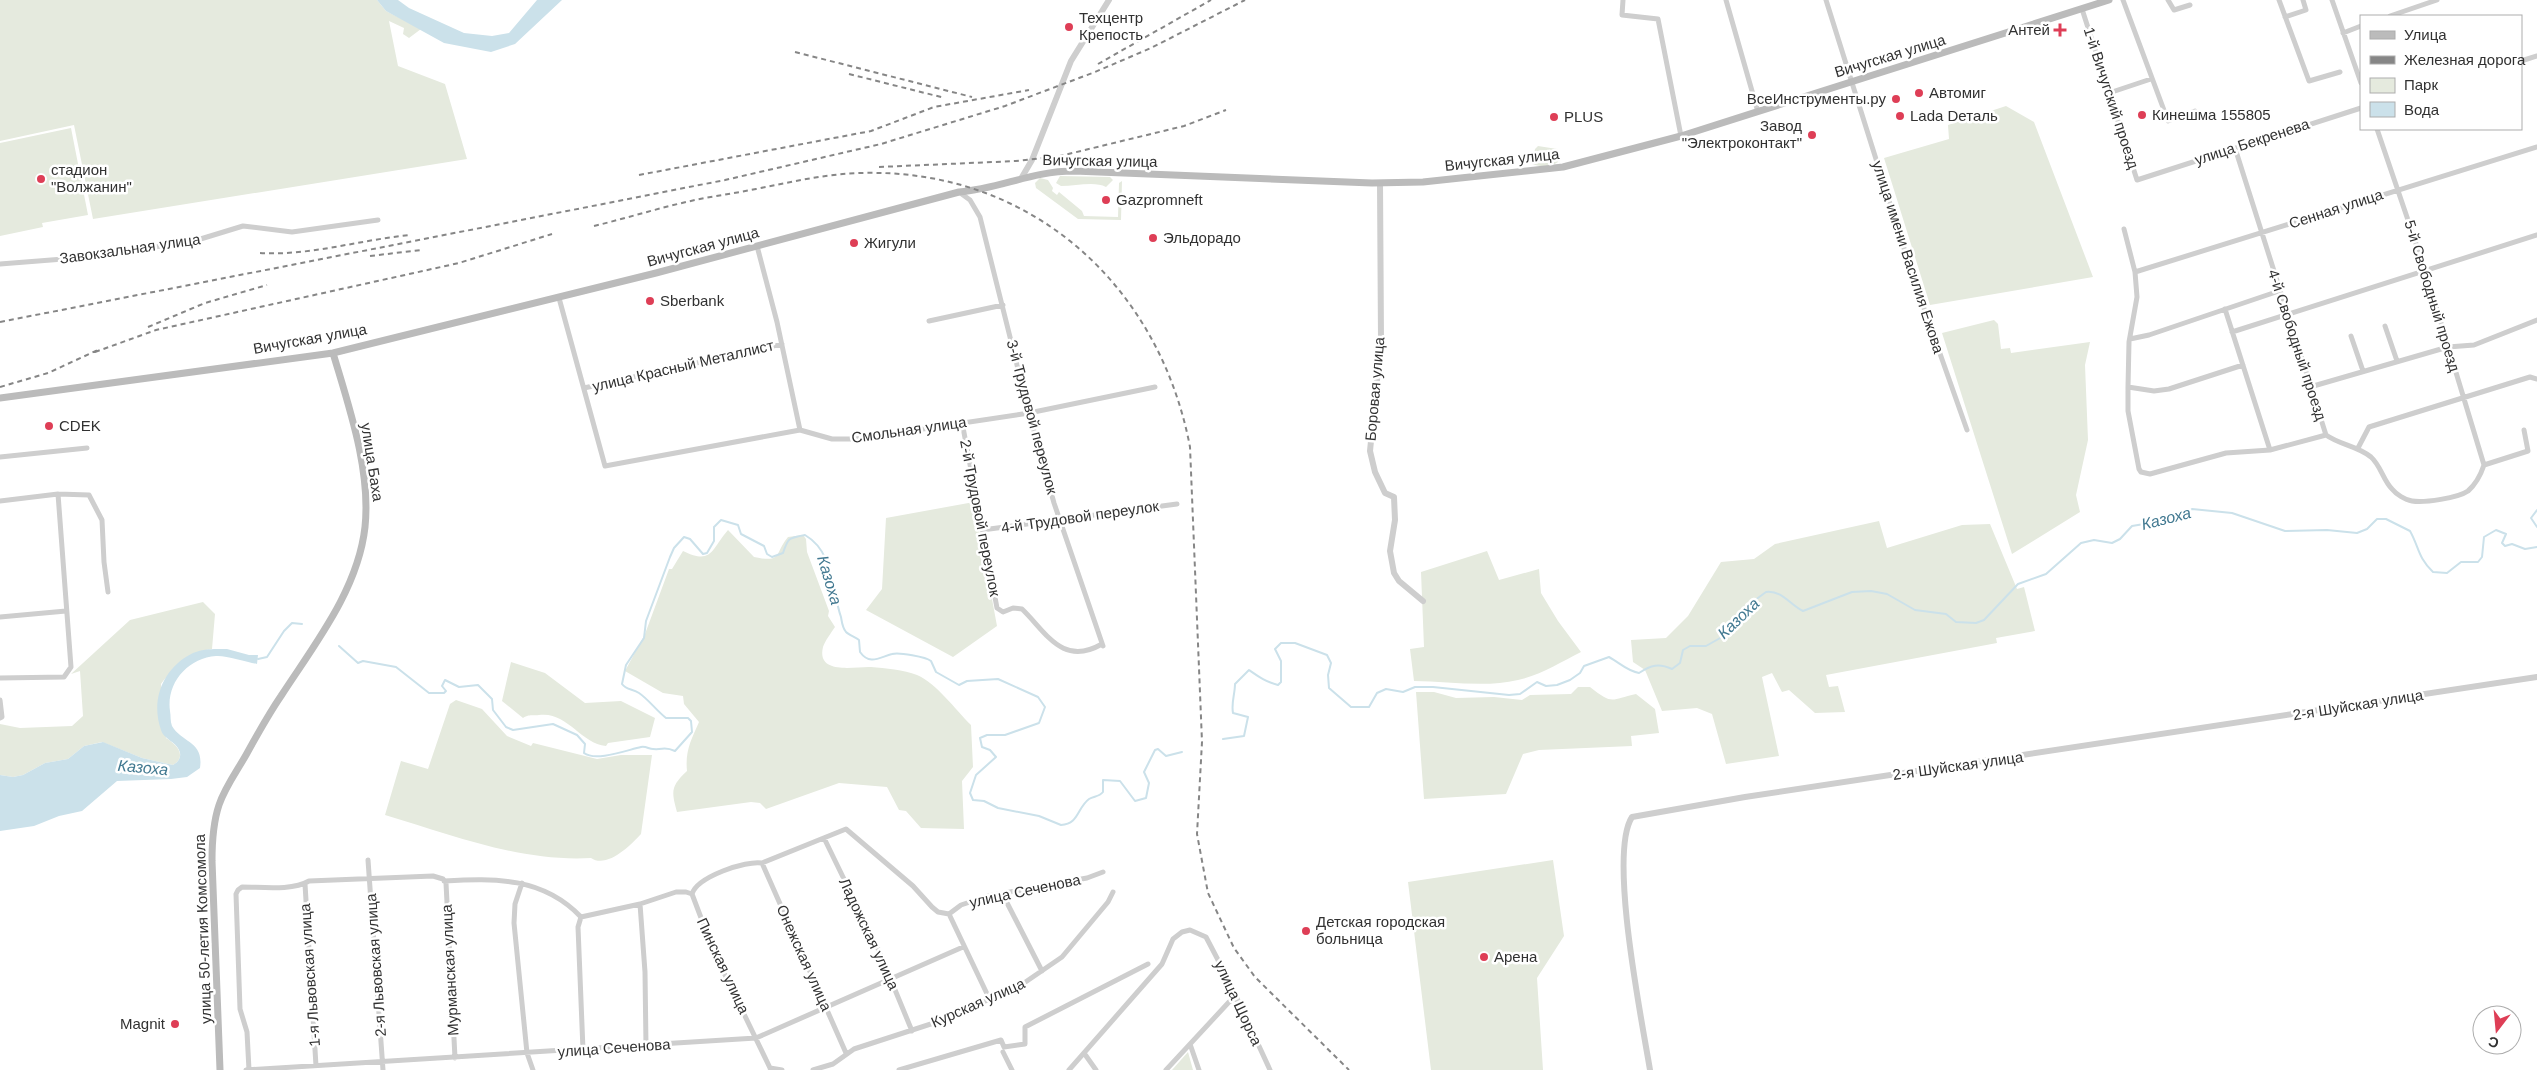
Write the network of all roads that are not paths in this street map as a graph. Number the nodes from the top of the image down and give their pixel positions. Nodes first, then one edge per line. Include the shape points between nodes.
1 (1109, 0) edge
2 (1622, 0) edge
3 (1726, 0) edge
4 (1826, 0) edge
5 (2109, 0) edge
6 (2123, 0) edge
7 (2168, 0) edge
8 (2279, 0) edge
9 (2303, 0) edge
10 (2332, 0) edge
11 (2438, 0) edge
12 (2190, 6) dead end
13 (2082, 9) junction
14 (2393, 15) edge
15 (2285, 17) junction
16 (2360, 26) edge
17 (2343, 33) junction
18 (2537, 56) edge
19 (2522, 61) edge
20 (2340, 72) dead end
21 (2151, 79) junction
22 (2360, 80) edge
23 (1852, 82) junction
24 (2109, 93) junction
25 (2360, 108) edge
26 (2195, 111) dead end
27 (1758, 112) junction
28 (2377, 130) edge
29 (1681, 136) junction
30 (2537, 146) edge
31 (2235, 148) junction
32 (1022, 177) junction
33 (2144, 178) joint
34 (1380, 183) junction
35 (2398, 189) junction
36 (959, 192) junction
37 (378, 220) dead end
38 (2124, 229) dead end
39 (2261, 234) junction
40 (2537, 235) edge
41 (758, 246) junction
42 (0, 264) edge
43 (2425, 270) junction
44 (2135, 272) junction
45 (2279, 291) junction
46 (559, 298) junction
47 (1003, 306) junction
48 (2225, 309) junction
49 (2287, 315) junction
50 (2537, 320) edge
51 (929, 321) dead end
52 (2385, 326) dead end
53 (2232, 332) junction
54 (2351, 336) dead end
55 (2130, 339) junction
56 (782, 344) junction
57 (2448, 347) junction
58 (333, 353) junction
59 (2397, 361) junction
60 (2243, 365) junction
61 (2363, 371) junction
62 (2537, 379) edge
63 (1155, 387) dead end
64 (2128, 387) junction
65 (2310, 387) junction
66 (584, 388) junction
67 (2464, 397) junction
68 (0, 398) edge
69 (1029, 412) junction
70 (962, 422) junction
71 (800, 430) junction
72 (1967, 430) dead end
73 (2524, 430) dead end
74 (2326, 434) junction
75 (87, 448) dead end
76 (2358, 448) junction
77 (2270, 450) junction
78 (0, 457) edge
79 (2484, 465) junction
80 (58, 494) junction
81 (0, 501) edge
82 (1177, 504) dead end
83 (1060, 520) junction
84 (982, 530) junction
85 (108, 592) dead end
86 (1423, 601) dead end
87 (66, 611) junction
88 (0, 617) edge
89 (1102, 645) joint
90 (2537, 677) edge
91 (0, 678) edge
92 (0, 700) edge
93 (1, 717) edge
94 (226, 789) joint
95 (824, 838) junction
96 (368, 860) dead end
97 (762, 863) junction
98 (1103, 872) dead end
99 (371, 878) junction
100 (445, 882) junction
101 (522, 883) junction
102 (305, 884) junction
103 (1113, 892) dead end
104 (692, 894) junction
105 (1002, 895) junction
106 (640, 904) junction
107 (948, 914) junction
108 (581, 917) junction
109 (964, 947) junction
110 (1148, 964) dead end
111 (1042, 971) junction
112 (890, 979) junction
113 (989, 998) junction
114 (1236, 998) junction
115 (826, 1006) junction
116 (912, 1031) junction
117 (756, 1038) junction
118 (1190, 1044) junction
119 (646, 1046) junction
120 (583, 1050) junction
121 (1002, 1052) dead end
122 (846, 1053) junction
123 (1084, 1053) junction
124 (526, 1054) junction
125 (455, 1058) junction
126 (383, 1062) junction
127 (316, 1066) junction
128 (770, 1069) edge
129 (220, 1070) edge
130 (246, 1070) edge
131 (250, 1070) edge
132 (383, 1070) edge
133 (533, 1070) edge
134 (782, 1070) edge
135 (813, 1070) edge
136 (899, 1070) edge
137 (1012, 1070) edge
138 (1069, 1070) edge
139 (1096, 1070) edge
140 (1166, 1070) edge
141 (1199, 1070) edge
142 (1270, 1070) edge
143 (1650, 1070) edge

1 - 32 street via 1074,54 1032,160
2 - 29 street via 1622,15 1658,19
3 - 27 street
4 - 23 street, улица имени Василия Ежова
5 - 13 main road, Вичугская улица
6 - 21 street
7 - 12 street via 2174,10
8 - 15 street
9 - 15 street via 2306,10
10 - 17 street
11 - 14 street
13 - 23 main road, Вичугская улица
13 - 24 street, 1-й Вичугский проезд
15 - 20 street via 2309,81
16 - 17 street
17 - 22 street
18 - 19 street
21 - 24 street
21 - 26 street via 2168,121
23 - 27 main road, Вичугская улица
23 - 72 street, улица имени Василия Ежова via 1914,280
24 - 33 street, 1-й Вичугский проезд via 2137,180
25 - 31 street, улица Бекренева
27 - 29 main road, Вичугская улица
28 - 35 street, 5-й Свободный проезд
29 - 34 main road, Вичугская улица via 1562,168 1433,182
30 - 35 street, Сенная улица
31 - 33 street, улица Бекренева
31 - 39 street, 4-й Свободный проезд
32 - 34 main road, Вичугская улица via 1049,171 1074,171
32 - 36 main road, Вичугская улица
34 - 86 street, Боровая улица via 1380,340 1370,451 1384,493 1394,497 1395,520 1390,551 1394,573
35 - 39 street, Сенная улица
35 - 43 street, 5-й Свободный проезд
36 - 41 main road, Вичугская улица
36 - 47 street, 3-й Трудовой переулок via 970,200 980,217
37 - 42 street, Завокзальная улица via 292,232 243,226 194,241 88,258
38 - 44 street
39 - 44 street, Сенная улица
39 - 45 street, 4-й Свободный проезд
40 - 43 street
41 - 46 main road, Вичугская улица
41 - 56 street
43 - 49 street
43 - 57 street, 5-й Свободный проезд
44 - 55 street via 2137,303
45 - 48 street
45 - 49 street, 4-й Свободный проезд
46 - 58 main road, Вичугская улица
46 - 66 street
47 - 51 street
47 - 69 street, 3-й Трудовой переулок
48 - 53 street
48 - 55 street
49 - 53 street
49 - 65 street, 4-й Свободный проезд
50 - 57 street via 2474,345
52 - 59 street
53 - 60 street
54 - 61 street
55 - 64 street
56 - 66 street, улица Красный Металлист
56 - 71 street
57 - 59 street
57 - 67 street, 5-й Свободный проезд
58 - 68 main road, Вичугская улица
58 - 94 main road, улица Баха via 357,447 366,514 360,555 334,612
59 - 61 street
60 - 64 street via 2154,392
60 - 77 street
61 - 65 street
62 - 67 street via 2530,377
63 - 69 street, Смольная улица
64 - 77 street via 2128,410 2141,472 2150,474 2226,453
65 - 74 street, 4-й Свободный проезд
66 - 71 street, Смольная улица via 605,466
67 - 76 street via 2370,427
67 - 79 street, 5-й Свободный проезд
69 - 70 street, Смольная улица
69 - 83 street, 3-й Трудовой переулок
70 - 71 street, Смольная улица via 842,440
70 - 84 street, 2-й Трудовой переулок
73 - 79 street via 2528,451
74 - 76 street, 4-й Свободный проезд
74 - 77 street
75 - 78 street
76 - 79 street, 4-й Свободный проезд via 2379,465 2392,489 2412,501 2426,502 2462,494 2480,476
80 - 81 street
80 - 85 street via 89,495 102,520
80 - 87 street
82 - 83 street, 4-й Трудовой переулок
83 - 84 street, 4-й Трудовой переулок
83 - 89 street, 3-й Трудовой переулок
84 - 89 street, 2-й Трудовой переулок via 1000,611 1022,609 1049,640 1070,650 1089,650
87 - 88 street
87 - 91 street via 70,667 64,677
90 - 143 street, 2-я Шуйская улица via 1632,817 1626,826 1624,889 1636,993
92 - 93 street
94 - 129 main road, улица 50-летия Комсомола via 216,815 212,845
95 - 97 street
95 - 107 street via 846,828 913,886 932,908
95 - 112 street, Ладожская улица
96 - 99 street, 2-я Львовская улица
97 - 104 street via 752,861 732,867 698,886
97 - 115 street, Онежская улица
98 - 105 street, улица Сеченова
99 - 100 street via 433,876
99 - 102 street via 309,881
99 - 126 street, 2-я Львовская улица
100 - 101 street via 470,879
100 - 125 street, Мурманская улица
101 - 108 street via 553,894
101 - 124 street via 515,904 514,923
102 - 127 street, 1-я Львовская улица
102 - 131 street via 238,890 240,1010 247,1032
103 - 111 street, Курская улица via 1062,957
104 - 106 street via 676,892
104 - 117 street, Пинская улица via 714,952
105 - 107 street, улица Сеченова via 969,901
105 - 111 street
106 - 108 street
106 - 119 street
107 - 109 street
108 - 120 street via 578,927
109 - 112 street, улица Сеченова
109 - 113 street
110 - 136 street via 1025,1027 1025,1044 1004,1047 1001,1040
111 - 113 street, Курская улица via 1024,983
112 - 115 street, улица Сеченова
112 - 116 street, Ладожская улица
113 - 116 street, Курская улица via 949,1018
114 - 118 street
114 - 123 street, улица Щорса via 1206,938 1190,930 1173,939 1162,964
114 - 142 street, улица Щорса
115 - 117 street, улица Сеченова
115 - 122 street, Онежская улица
116 - 122 street, Курская улица
117 - 119 street, улица Сеченова
117 - 128 street, Пинская улица
118 - 140 street
118 - 141 street
119 - 120 street, улица Сеченова
120 - 124 street, улица Сеченова
121 - 137 street
122 - 135 street, Курская улица via 833,1064
123 - 138 street
123 - 139 street
124 - 125 street, улица Сеченова
124 - 133 street
125 - 126 street, улица Сеченова
126 - 127 street, улица Сеченова
126 - 132 street, 2-я Львовская улица
127 - 131 street, улица Сеченова
128 - 134 street
130 - 131 street, улица Сеченова

